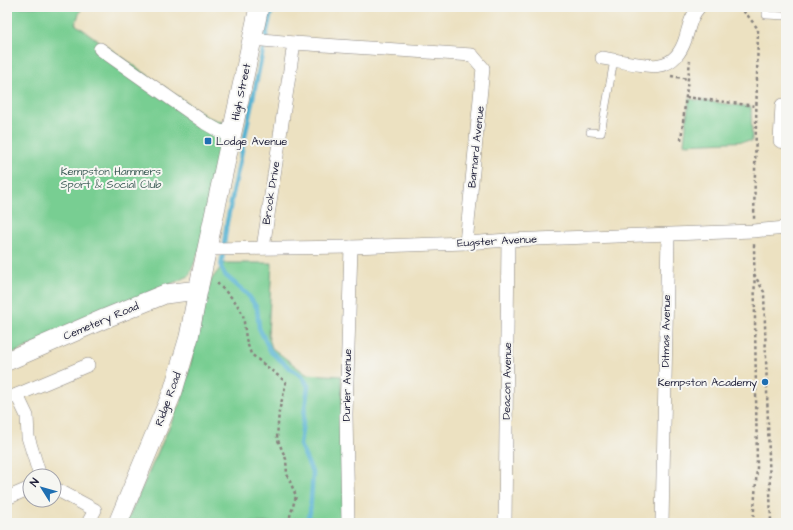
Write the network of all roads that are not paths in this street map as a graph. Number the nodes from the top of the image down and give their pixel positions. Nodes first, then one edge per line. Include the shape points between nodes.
1 (259, 7) edge
2 (699, 7) edge
3 (766, 7) edge
4 (786, 16) edge
5 (261, 40) junction
6 (294, 43) junction
7 (100, 49) dead end
8 (608, 59) joint
9 (782, 105) dead end
10 (590, 132) dead end
11 (232, 133) junction
12 (786, 142) edge
13 (786, 228) edge
14 (668, 235) junction
15 (508, 240) junction
16 (466, 243) junction
17 (351, 247) junction
18 (263, 248) junction
19 (219, 249) junction
20 (203, 271) joint
21 (198, 290) junction
22 (7, 361) edge
23 (88, 365) dead end
24 (12, 397) edge
25 (38, 468) edge
26 (22, 491) edge
27 (62, 492) edge
28 (7, 498) edge
29 (88, 523) edge
30 (118, 523) edge
31 (348, 523) edge
32 (505, 523) edge
33 (662, 523) edge

1 - 5 main road, High Street
2 - 8 street via 688,23 682,49 672,60 660,66
3 - 4 lane via 766,15
5 - 6 street
5 - 11 main road, High Street
6 - 16 street, Barnard Avenue via 472,55 483,68
6 - 18 street, Brook Drive
7 - 11 street via 205,123 219,131
8 - 10 lane via 601,133
9 - 12 street via 780,141
11 - 19 main road, High Street
13 - 14 street, Eugster Avenue
14 - 15 street, Eugster Avenue
14 - 33 street, Ditmas Avenue
15 - 16 street, Eugster Avenue
15 - 32 street, Deacon Avenue
16 - 17 street, Eugster Avenue
17 - 18 street, Eugster Avenue
17 - 31 street, Durler Avenue via 346,414
18 - 19 street, Eugster Avenue
19 - 20 main road, High Street
20 - 21 main road, Ridge Road
21 - 22 main road, Cemetery Road via 165,294
21 - 30 main road, Ridge Road via 189,337 173,390
23 - 24 street
24 - 25 street via 26,416 28,437
26 - 28 street
27 - 29 street via 95,510

